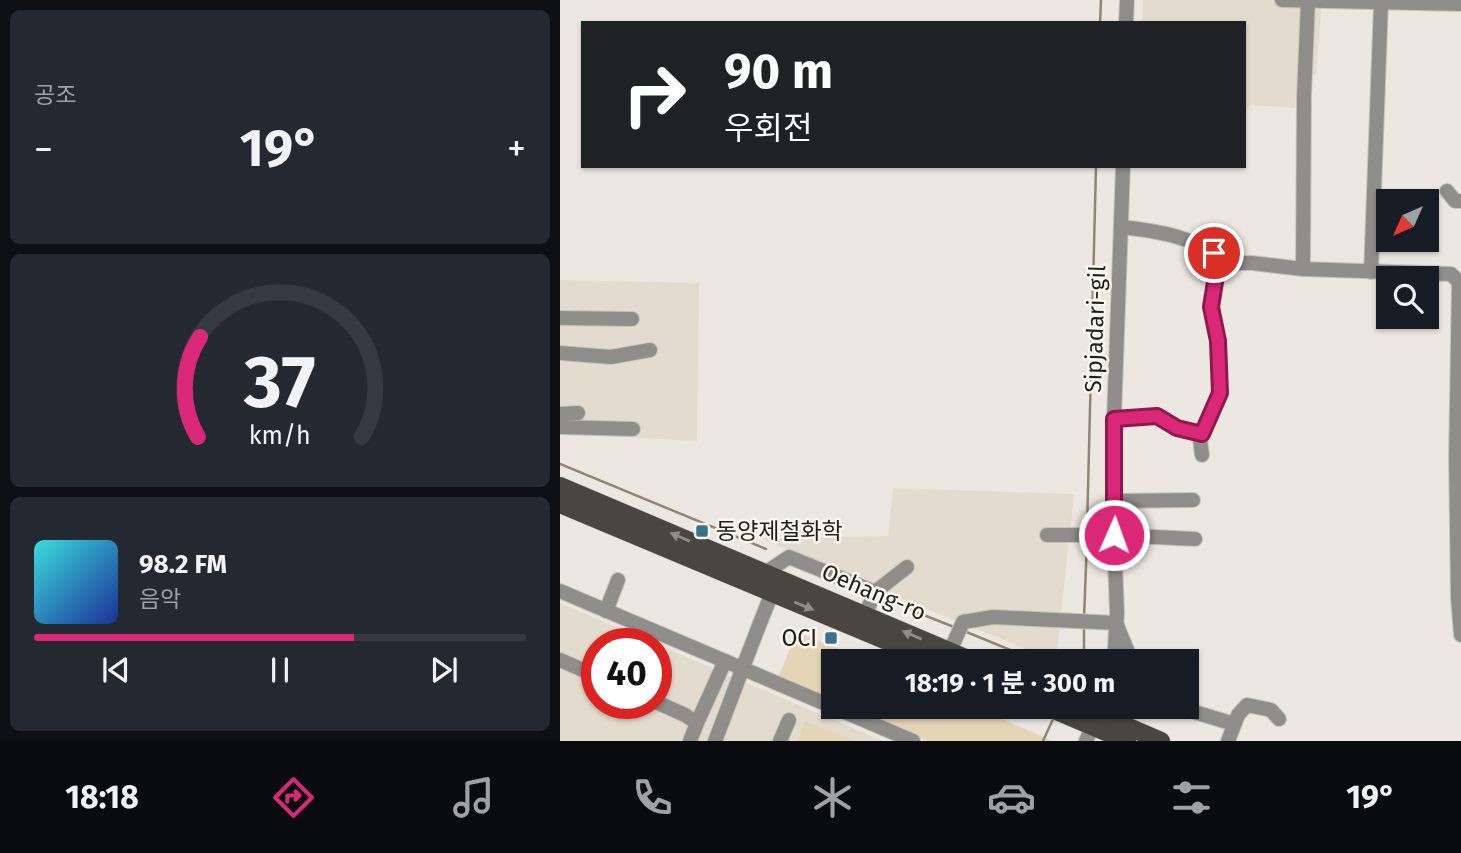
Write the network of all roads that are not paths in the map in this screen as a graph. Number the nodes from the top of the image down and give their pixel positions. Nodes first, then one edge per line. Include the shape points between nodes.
1 (1127, 0) edge
2 (1282, 0) edge
3 (1308, 1) edge
4 (1381, 3) junction
5 (1461, 4) edge
6 (1126, 21) edge
7 (1123, 168) edge
8 (1447, 191) dead end
9 (1461, 201) edge
10 (1121, 227) junction
11 (1219, 257) junction
12 (1303, 269) junction
13 (1371, 272) junction
14 (560, 318) edge
15 (1460, 318) edge
16 (632, 319) dead end
17 (650, 350) dead end
18 (560, 353) edge
19 (578, 413) dead end
20 (560, 414) edge
21 (1114, 419) junction
22 (560, 428) edge
23 (633, 429) dead end
24 (1202, 434) junction
25 (1202, 455) dead end
26 (560, 486) edge
27 (1193, 500) dead end
28 (1115, 501) junction
29 (560, 504) edge
30 (1047, 535) dead end
31 (1114, 535) junction
32 (1195, 539) dead end
33 (907, 568) dead end
34 (765, 573) junction
35 (618, 580) dead end
36 (560, 591) edge
37 (875, 592) junction
38 (772, 593) junction
39 (606, 611) junction
40 (865, 615) junction
41 (1116, 622) junction
42 (1461, 635) edge
43 (944, 649) edge
44 (945, 649) edge
45 (948, 649) edge
46 (1115, 649) edge
47 (1127, 649) edge
48 (560, 660) edge
49 (725, 661) junction
50 (741, 668) junction
51 (581, 669) edge
52 (821, 702) edge
53 (672, 710) edge
54 (1199, 713) edge
55 (861, 719) edge
56 (1090, 719) edge
57 (1091, 719) edge
58 (1279, 719) dead end
59 (789, 720) dead end
60 (697, 723) junction
61 (1234, 724) junction
62 (690, 741) edge
63 (715, 741) edge
64 (780, 741) edge
65 (913, 741) edge
66 (1127, 741) edge
67 (1161, 741) edge
68 (1228, 741) edge

1 - 6 street
2 - 3 street
3 - 4 street
3 - 12 street
4 - 5 street
4 - 13 street
7 - 10 street, Sipjadari-gil
8 - 9 street
10 - 11 street via 1175,236
10 - 21 street, Sipjadari-gil
11 - 12 street via 1226,263
11 - 24 street via 1211,307 1220,393
12 - 13 street
13 - 15 street via 1451,274 1459,282
14 - 16 street
15 - 42 street via 1456,458
17 - 18 street via 611,357
19 - 20 street
21 - 24 street via 1157,416 1177,428
21 - 28 street, Sipjadari-gil
22 - 23 street
24 - 25 street
34 -> 26 main road, Oehang-ro
27 - 28 street
28 - 31 street, Sipjadari-gil
29 - 38 main road, Oehang-ro
30 - 31 street
31 - 32 street
31 - 41 street, Sipjadari-gil
33 - 37 street
34 - 37 street via 789,556
34 - 40 main road, Oehang-ro
35 - 39 street
36 - 39 street
37 - 40 street
38 -> 43 main road, Oehang-ro
38 - 50 street
39 - 49 street
44 -> 40 main road, Oehang-ro
41 - 45 street via 993,617 963,622
41 - 46 street, Sipjadari-gil
41 - 47 street
48 - 51 street
49 - 50 street
49 - 60 street
50 - 52 street
50 - 63 street
53 - 60 street
54 - 61 street
55 - 65 street
56 - 66 main road
57 - 67 main road
58 - 61 street via 1271,710 1247,705
59 - 64 street
60 - 62 street
61 - 68 street

